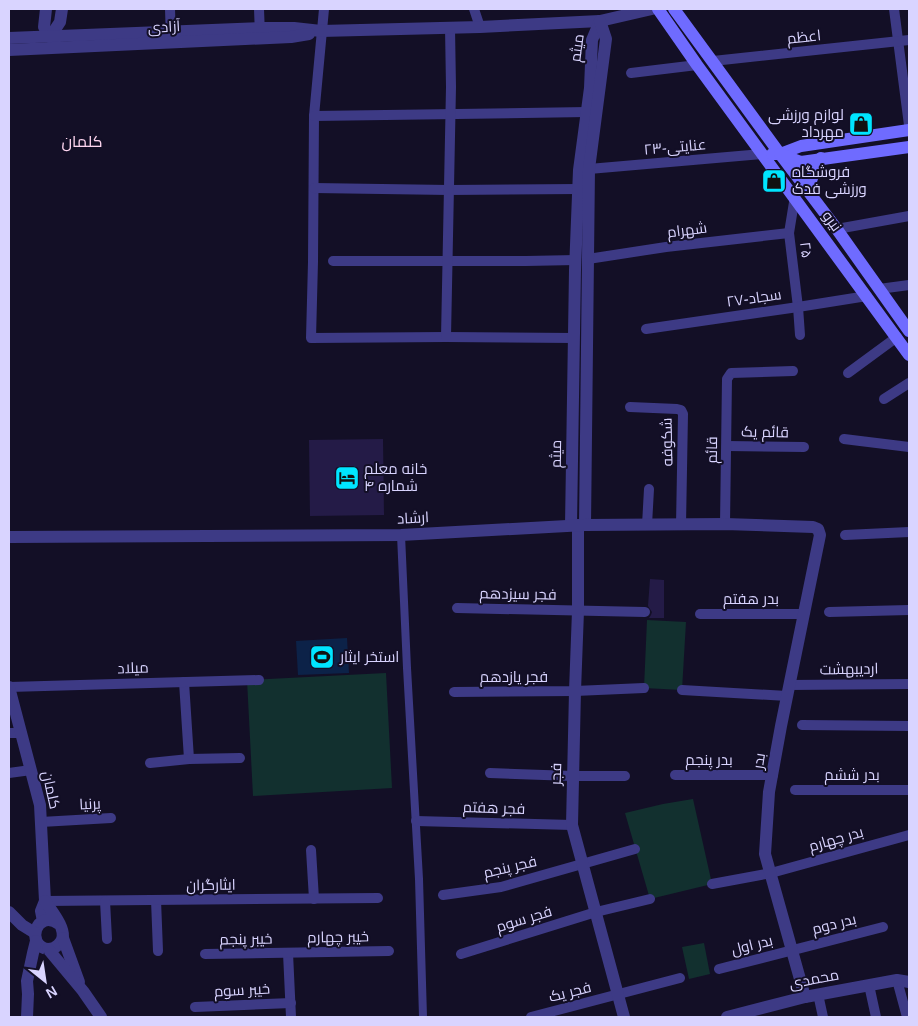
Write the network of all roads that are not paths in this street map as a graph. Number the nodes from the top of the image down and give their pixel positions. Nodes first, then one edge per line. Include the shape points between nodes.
1 (46, 9) edge
2 (62, 9) edge
3 (170, 9) edge
4 (259, 9) edge
5 (324, 9) edge
6 (474, 9) edge
7 (652, 9) edge
8 (658, 9) edge
9 (674, 9) edge
10 (894, 9) edge
11 (600, 21) junction
12 (480, 27) junction
13 (450, 28) junction
14 (321, 31) junction
15 (260, 33) junction
16 (171, 37) junction
17 (9, 38) edge
18 (909, 40) edge
19 (50, 42) junction
20 (898, 42) junction
21 (9, 50) edge
22 (713, 62) junction
23 (697, 65) junction
24 (631, 74) dead end
25 (587, 112) junction
26 (450, 115) junction
27 (314, 116) junction
28 (909, 125) edge
29 (909, 130) edge
30 (801, 146) junction
31 (909, 147) edge
32 (762, 154) junction
33 (780, 154) junction
34 (821, 158) junction
35 (801, 162) junction
36 (590, 169) junction
37 (314, 188) junction
38 (579, 189) junction
39 (449, 190) junction
40 (808, 190) junction
41 (795, 196) junction
42 (909, 216) edge
43 (837, 229) junction
44 (789, 233) junction
45 (582, 259) junction
46 (332, 261) dead end
47 (447, 261) junction
48 (909, 285) edge
49 (879, 289) junction
50 (867, 296) junction
51 (798, 307) junction
52 (646, 329) dead end
53 (909, 331) edge
54 (800, 336) dead end
55 (446, 337) junction
56 (897, 337) junction
57 (574, 338) junction
58 (909, 355) edge
59 (793, 371) dead end
60 (848, 373) dead end
61 (909, 383) edge
62 (884, 399) dead end
63 (630, 407) dead end
64 (844, 439) dead end
65 (727, 446) junction
66 (804, 447) dead end
67 (909, 448) edge
68 (649, 489) dead end
69 (585, 509) junction
70 (572, 510) junction
71 (725, 524) junction
72 (578, 525) junction
73 (646, 525) junction
74 (681, 525) junction
75 (818, 530) joint
76 (909, 532) edge
77 (401, 535) junction
78 (845, 535) dead end
79 (9, 537) edge
80 (458, 608) dead end
81 (909, 610) edge
82 (578, 611) junction
83 (645, 612) dead end
84 (829, 612) dead end
85 (700, 614) dead end
86 (803, 614) junction
87 (259, 680) dead end
88 (184, 682) junction
89 (909, 684) edge
90 (9, 687) edge
91 (644, 688) dead end
92 (682, 690) dead end
93 (575, 691) junction
94 (788, 691) junction
95 (454, 692) dead end
96 (802, 725) dead end
97 (909, 726) edge
98 (15, 733) edge
99 (240, 758) dead end
100 (190, 759) junction
101 (150, 763) dead end
102 (31, 770) junction
103 (9, 772) edge
104 (490, 773) dead end
105 (675, 775) dead end
106 (773, 775) junction
107 (572, 776) junction
108 (625, 776) dead end
109 (795, 790) dead end
110 (909, 790) edge
111 (112, 818) dead end
112 (416, 821) junction
113 (41, 822) junction
114 (572, 825) junction
115 (909, 834) edge
116 (635, 849) dead end
117 (311, 850) dead end
118 (582, 864) junction
119 (771, 873) junction
120 (712, 884) dead end
121 (443, 895) dead end
122 (378, 898) dead end
123 (314, 899) junction
124 (650, 899) dead end
125 (156, 900) junction
126 (45, 901) junction
127 (105, 901) junction
128 (596, 912) junction
129 (10, 913) edge
130 (59, 924) junction
131 (883, 927) dead end
132 (41, 936) junction
133 (63, 938) junction
134 (107, 939) dead end
135 (792, 950) junction
136 (158, 951) dead end
137 (389, 951) dead end
138 (288, 953) junction
139 (205, 954) dead end
140 (460, 954) dead end
141 (718, 969) dead end
142 (680, 978) dead end
143 (903, 981) edge
144 (869, 985) junction
145 (83, 991) junction
146 (818, 994) junction
147 (617, 996) junction
148 (804, 997) junction
149 (291, 1003) junction
150 (195, 1007) dead end
151 (754, 1014) edge
152 (27, 1017) edge
153 (101, 1017) edge
154 (291, 1017) edge
155 (424, 1017) edge
156 (530, 1017) edge
157 (624, 1017) edge
158 (727, 1017) edge
159 (823, 1017) edge
160 (876, 1017) edge
161 (907, 1017) edge

1 - 19 street via 44,26
2 - 19 street via 60,22
3 - 16 street
4 - 15 street
5 - 14 street
6 - 12 street
7 - 11 street, آزادی
8 - 23 main road, نیرو
9 - 22 main road, نیرو
10 - 20 street
11 - 12 street, آزادی
11 - 25 street, میثم via 592,40
11 - 36 street, میثم via 606,39
12 - 13 street, آزادی
13 - 14 street, آزادی
13 - 26 street
14 - 15 street, آزادی via 294,28
14 - 27 street
15 - 16 street, آزادی
16 - 19 street, آزادی
17 - 19 street, آزادی
18 - 20 street, اعظم
19 - 21 street, آزادی
20 - 22 street, اعظم
20 - 28 street
22 - 33 main road, نیرو
23 - 24 street
23 - 32 main road, نیرو
25 - 26 street
25 - 38 street, میثم
26 - 27 street
26 - 39 street
27 - 37 street
29 - 30 main road
30 - 33 main road
30 - 35 main road via 796,153
31 - 34 main road
32 - 33 main road
32 - 36 street, ۲۳-عنایتی
32 - 41 main road, نیرو
33 - 35 main road
33 - 40 main road, نیرو
34 - 35 main road
34 - 40 main road
36 - 45 street, میثم
37 - 39 street
37 - 55 street via 311,338
38 - 39 street
38 - 45 street, میثم
39 - 47 street
40 - 43 main road, نیرو
41 - 44 street, ۲۵
41 - 50 main road, نیرو
42 - 43 street
43 - 49 main road, نیرو
44 - 45 street, شهرام
44 - 51 street, ۲۵
45 - 47 street, شهرام
45 - 57 street, میثم
45 - 69 street, میثم
46 - 47 street, شهرام
47 - 55 street
48 - 49 street
49 - 53 main road, نیرو
50 - 51 street, ۲۷-سجاد
50 - 56 main road, نیرو
51 - 52 street, ۲۷-سجاد
51 - 54 street, ۲۵
55 - 57 street
56 - 58 main road, نیرو
56 - 60 street
57 - 70 street, میثم
59 - 65 street, قائم via 728,376
61 - 62 street
63 - 74 street, شکوفه via 678,409 683,414
64 - 67 street
65 - 66 street, قائم یک
65 - 71 street, قائم
68 - 73 street
69 - 70 street via 578,514
69 - 72 street, میثم
70 - 72 street, میثم
71 - 74 street, ارشاد
71 - 75 street, ارشاد via 813,526
72 - 73 street, ارشاد
72 - 77 street, ارشاد
72 - 82 street, فجر
73 - 74 street, ارشاد
75 - 86 street, بدر via 820,535
76 - 78 street
77 - 79 street, ارشاد
77 - 112 street
80 - 82 street, فجر سیزدهم
81 - 84 street
82 - 83 street, فجر سیزدهم
82 - 93 street, فجر
85 - 86 street, بدر هفتم
86 - 94 street, بدر
87 - 88 street, میلاد
88 - 90 street, میلاد
88 - 100 street
89 - 94 street, اردیبهشت
90 - 98 street, کلمان
91 - 93 street, فجر یازدهم
92 - 94 street
93 - 95 street, فجر یازدهم
93 - 107 street, فجر
94 - 106 street, بدر
96 - 97 street
98 - 102 street, کلمان
99 - 100 street
100 - 101 street
102 - 103 street
102 - 113 street, کلمان
104 - 107 street
105 - 106 street, بدر پنجم
106 - 119 street, بدر via 765,854
107 - 108 street
107 - 114 street, فجر
109 - 110 street, بدر ششم
111 - 113 street, پرنیا
112 - 114 street, فجر هفتم
112 - 155 street
113 - 126 street, کلمان
114 - 118 street, فجر
115 - 119 street, بدر چهارم
116 - 118 street, فجر پنجم
117 - 123 street
118 - 121 street, فجر پنجم via 501,887
118 - 128 street, فجر
119 - 120 street, بدر چهارم
119 - 135 street, بدر
122 - 123 street, ایثارگران
123 - 125 street, ایثارگران
124 - 128 street, فجر سوم
125 - 127 street, ایثارگران
125 - 136 street
126 - 127 street, ایثارگران
126 - 130 street, کلمان
126 - 132 street, کلمان via 41,912
127 - 134 street
128 - 140 street, فجر سوم
128 - 147 street, فجر
129 - 132 street
130 - 132 street via 52,920
130 - 133 street, کلمان
131 - 135 street, بدر دوم
132 - 133 street via 56,948
132 - 145 street
132 - 152 street, کلمان via 32,953 27,981
133 - 145 street, کلمان
135 - 141 street, بدر اول
135 - 148 street, بدر
137 - 138 street, خیبر چهارم
138 - 139 street, خیبر پنجم
138 - 149 street
142 - 147 street, فجر یک
143 - 144 street, محمدی
143 - 161 street
144 - 146 street, محمدی
144 - 160 street
145 - 153 street
146 - 148 street, محمدی
146 - 159 street
147 - 156 street, فجر یک
147 - 157 street, فجر
148 - 151 street, محمدی
149 - 150 street, خیبر سوم
149 - 154 street
151 - 158 street, محمدی

